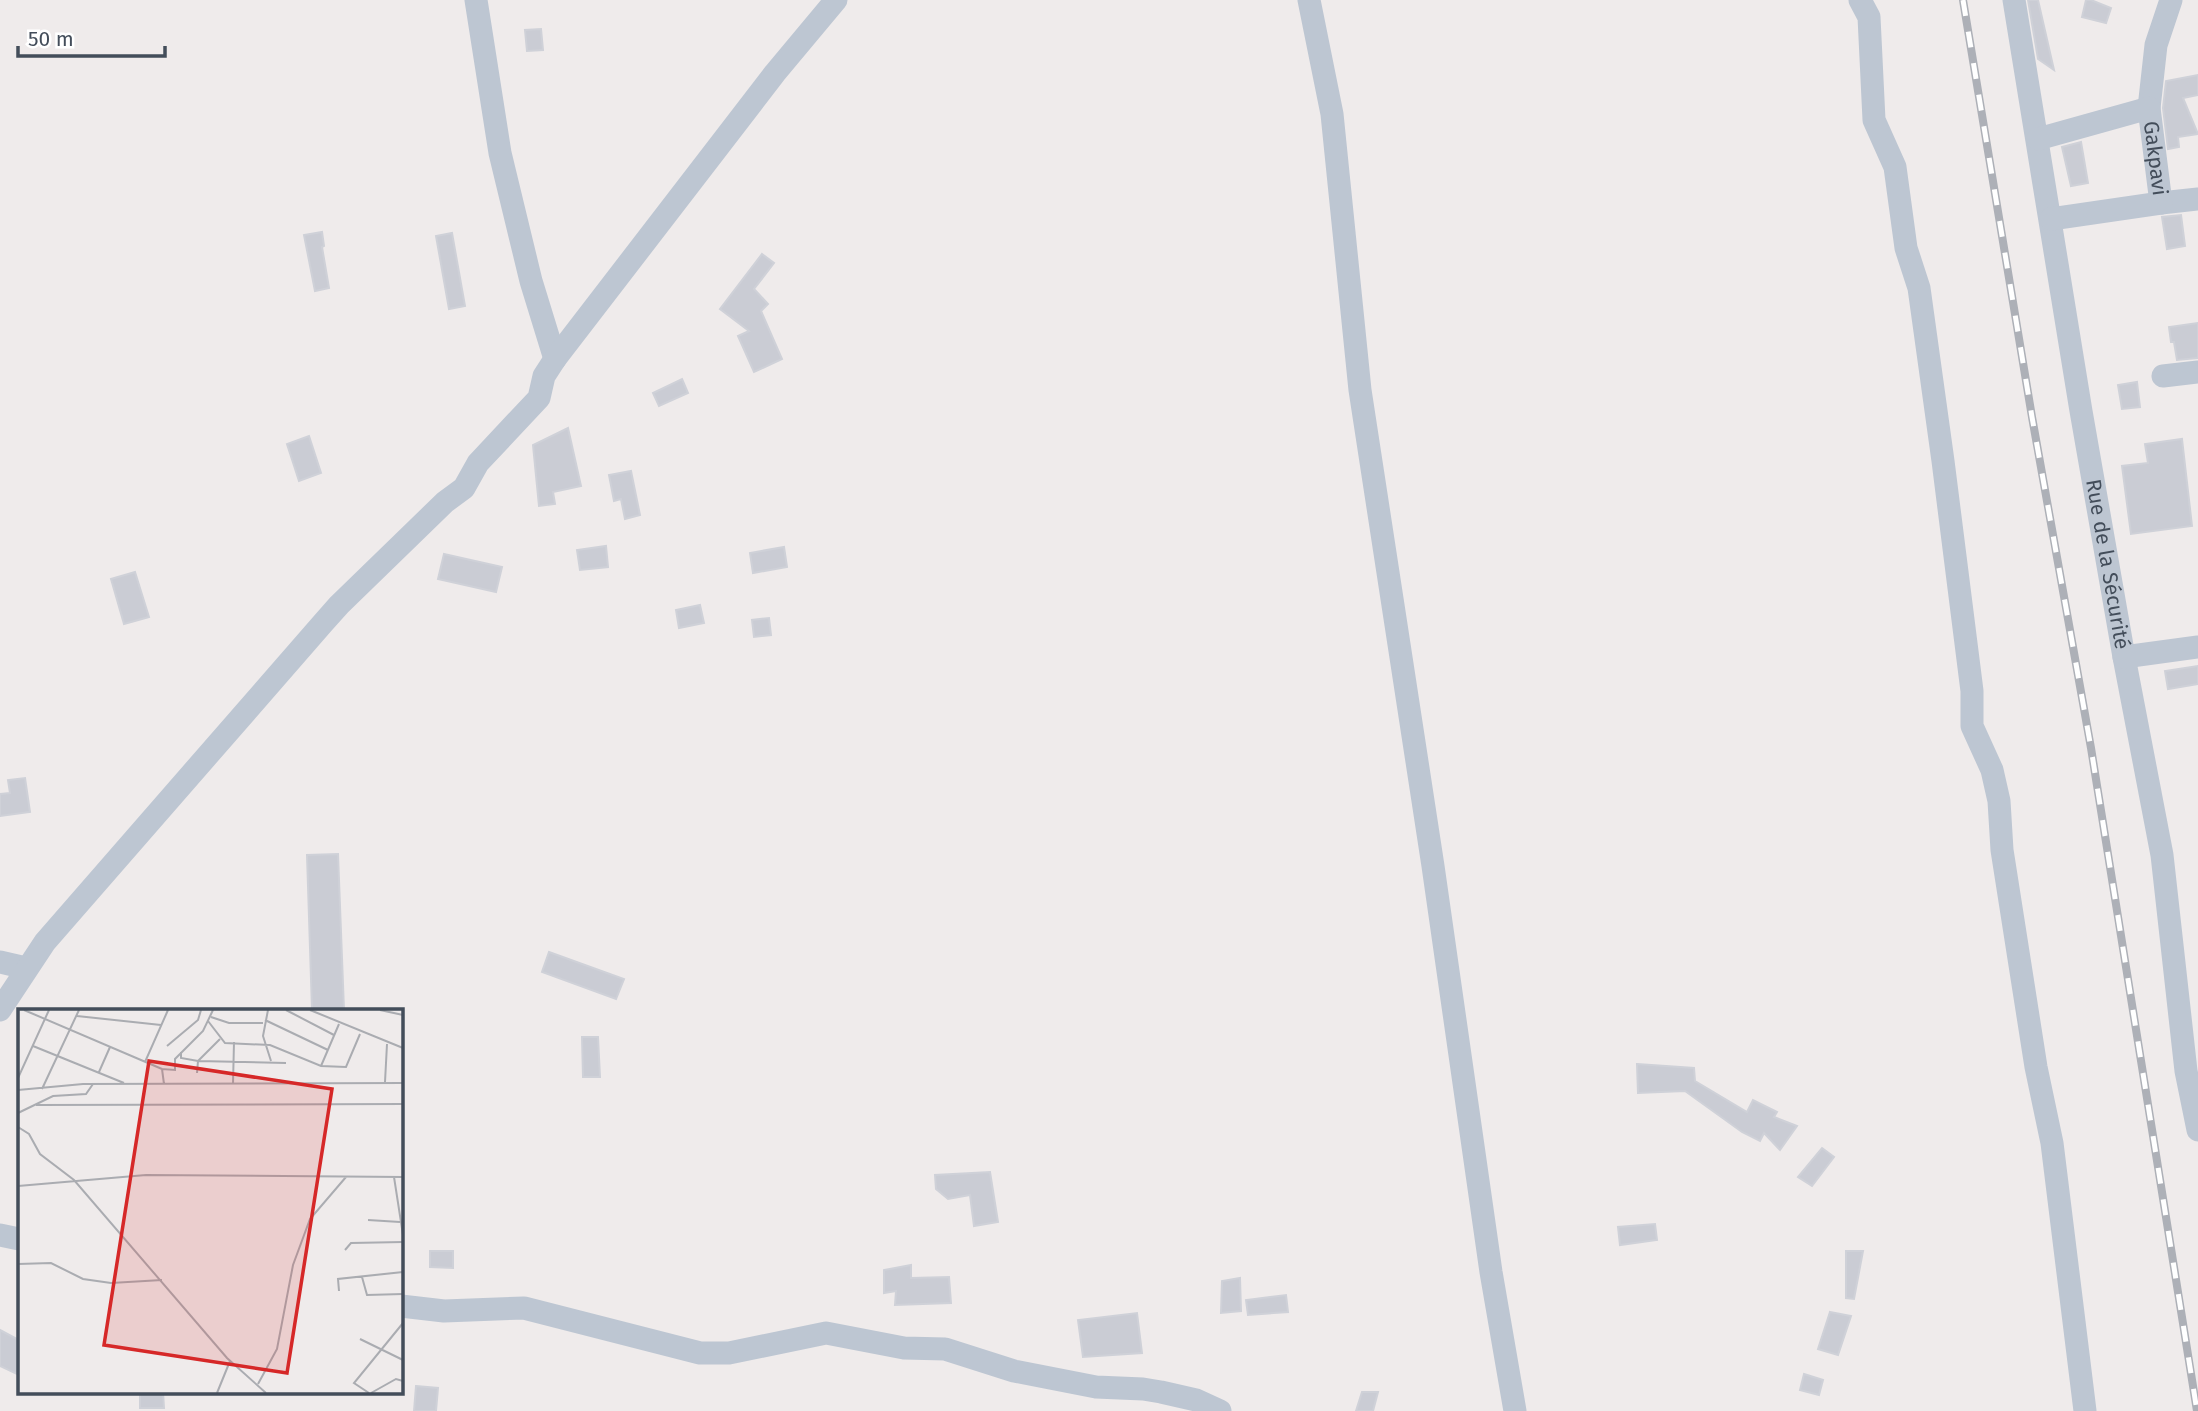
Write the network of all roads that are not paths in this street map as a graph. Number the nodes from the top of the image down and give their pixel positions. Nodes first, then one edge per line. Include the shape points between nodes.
1 (476, 0) edge
2 (836, 0) edge
3 (1309, 0) edge
4 (1860, 0) edge
5 (2014, 0) edge
6 (2171, 0) edge
7 (2149, 108) junction
8 (2038, 139) junction
9 (2198, 199) edge
10 (2161, 203) junction
11 (2051, 219) junction
12 (555, 359) junction
13 (2198, 372) edge
14 (2164, 376) dead end
15 (2198, 647) edge
16 (2124, 657) junction
17 (0, 962) edge
18 (26, 968) junction
19 (0, 1010) edge
20 (2198, 1130) edge
21 (0, 1235) edge
22 (18, 1239) edge
23 (402, 1306) edge
24 (1220, 1411) edge
25 (1515, 1411) edge
26 (2085, 1411) edge

1 - 12 street via 500,152
2 - 12 street
3 - 25 street via 1332,114 1360,390 1490,1272
4 - 26 street via 1869,17 1874,120 1895,167 1906,248 1919,288 1972,691 1972,726 1992,770 1999,801 2002,850 2052,1143
5 - 8 street, Rue de la Sécurité
6 - 7 street via 2156,45
7 - 8 street, Gakpavi
7 - 10 street, Gakpavi
8 - 11 street, Rue de la Sécurité
9 - 10 street, Gakpavi
10 - 11 street
11 - 16 street, Rue de la Sécurité
12 - 18 street via 544,376 539,398 478,463 464,488 339,605
13 - 14 street
15 - 16 street
16 - 20 street, Rue de la Sécurité via 2162,855 2186,1071
17 - 18 street
18 - 19 street
21 - 22 street
23 - 24 street via 444,1311 524,1308 700,1353 729,1353 826,1333 904,1348 945,1349 1014,1371 1096,1387 1161,1392

